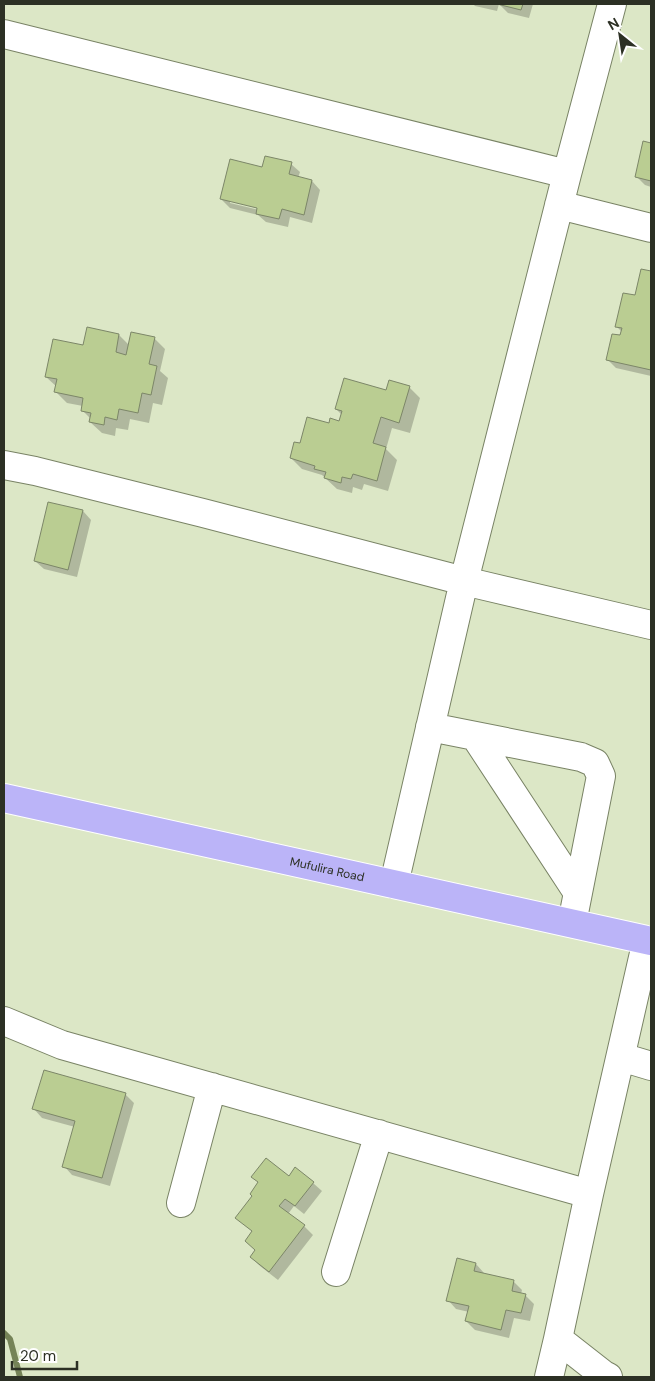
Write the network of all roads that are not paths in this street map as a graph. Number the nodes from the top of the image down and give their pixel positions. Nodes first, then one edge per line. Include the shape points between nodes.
1 (612, 4) edge
2 (4, 34) edge
3 (567, 174) junction
4 (560, 205) junction
5 (651, 228) edge
6 (4, 465) edge
7 (464, 581) junction
8 (651, 625) edge
9 (430, 727) junction
10 (475, 736) junction
11 (4, 798) edge
12 (394, 884) junction
13 (578, 893) junction
14 (572, 923) junction
15 (649, 941) edge
16 (4, 1021) edge
17 (620, 1058) junction
18 (651, 1066) edge
19 (212, 1087) junction
20 (378, 1134) junction
21 (589, 1194) junction
22 (181, 1203) dead end
23 (336, 1272) dead end
24 (558, 1339) junction
25 (549, 1377) edge
26 (608, 1377) edge

1 - 3 street
2 - 3 street
3 - 4 street
4 - 5 street
4 - 7 street
6 - 7 street
7 - 8 street
7 - 9 street
9 - 10 street
9 - 12 street
10 - 13 street
10 - 13 street via 581,757 595,763 601,776
11 - 12 main road, Mufulira Road
12 - 14 main road, Mufulira Road
13 - 14 street
14 - 15 main road, Mufulira Road
15 - 17 street
16 - 19 street via 62,1044
17 - 18 street
17 - 21 street
19 - 20 street
19 - 22 street
20 - 21 street
20 - 23 street
21 - 24 street
24 - 25 street
24 - 26 street

